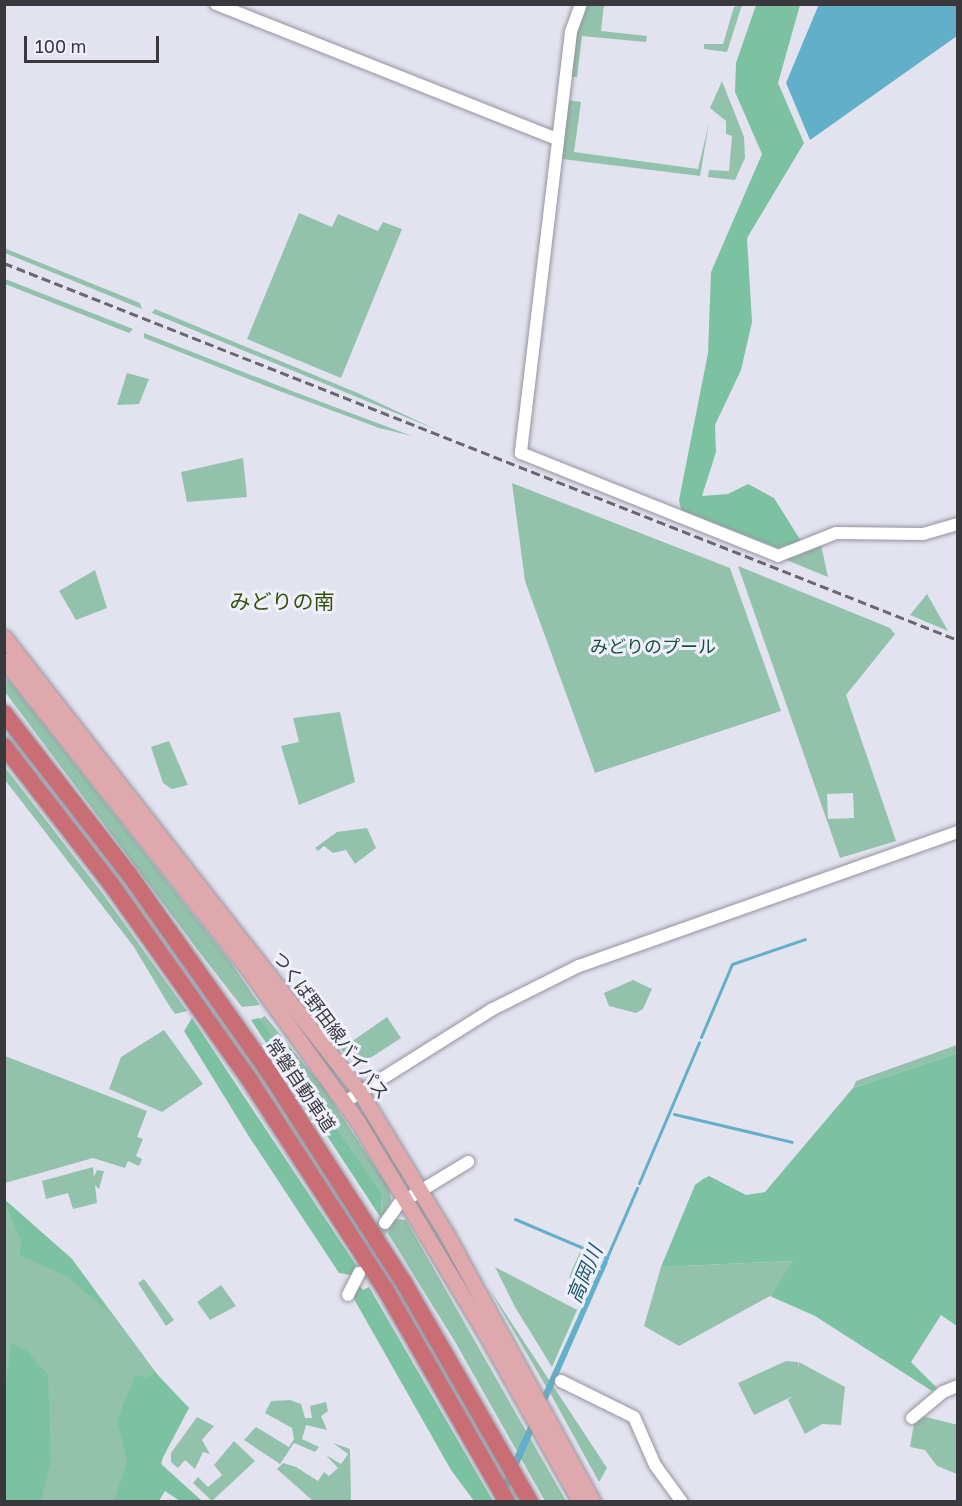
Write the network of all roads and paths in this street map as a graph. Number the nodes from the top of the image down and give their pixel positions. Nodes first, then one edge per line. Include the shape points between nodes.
1 (216, 4) edge
2 (581, 4) edge
3 (557, 139) junction
4 (957, 525) edge
5 (4, 637) edge
6 (4, 660) edge
7 (4, 713) edge
8 (4, 746) edge
9 (957, 832) edge
10 (360, 1092) junction
11 (345, 1102) junction
12 (468, 1162) dead end
13 (420, 1190) junction
14 (406, 1199) junction
15 (385, 1223) tunnel mouth
16 (359, 1273) tunnel mouth
17 (348, 1295) dead end
18 (561, 1382) dead end
19 (957, 1386) edge
20 (912, 1418) dead end
21 (507, 1502) edge
22 (531, 1502) edge
23 (580, 1502) edge
24 (593, 1502) edge
25 (682, 1502) edge

1 - 3 street
2 - 3 street via 571,32
3 - 4 street via 521,453 778,556 836,533 924,534
5 - 10 main road, つくば野田線バイパス
6 - 11 main road, つくば野田線バイパス via 248,969
7 - 22 highway, 常磐自動車道 via 135,883 287,1100 403,1281
8 - 21 highway via 118,893 257,1091 385,1289
9 - 10 street via 579,966 491,1010
10 - 11 street
10 - 13 main road, つくば野田線バイパス
11 - 14 main road, つくば野田線バイパス
12 - 13 street
13 - 14 street
13 - 24 main road, つくば野田線バイパス
14 - 15 street
14 - 23 main road, つくば野田線バイパス
16 - 17 street
18 - 25 street via 634,1417 656,1465
19 - 20 street via 943,1392

